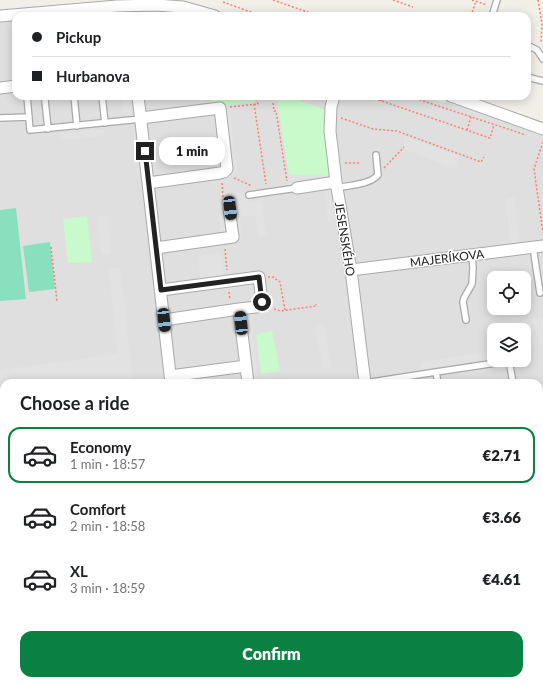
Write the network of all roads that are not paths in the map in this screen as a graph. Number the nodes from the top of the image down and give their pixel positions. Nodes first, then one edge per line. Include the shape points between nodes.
1 (497, 0) edge
2 (132, 11) edge
3 (106, 12) edge
4 (201, 12) edge
5 (493, 12) edge
6 (0, 16) edge
7 (12, 16) edge
8 (531, 47) edge
9 (543, 59) edge
10 (531, 78) edge
11 (543, 82) edge
12 (12, 86) edge
13 (0, 88) edge
14 (27, 100) edge
15 (45, 100) dead end
16 (74, 100) edge
17 (102, 100) edge
18 (139, 100) edge
19 (333, 100) edge
20 (472, 100) edge
21 (29, 117) junction
22 (0, 118) edge
23 (141, 119) junction
24 (105, 123) junction
25 (76, 126) junction
26 (48, 129) junction
27 (541, 134) edge
28 (376, 155) dead end
29 (148, 183) junction
30 (337, 185) junction
31 (293, 188) joint
32 (249, 195) dead end
33 (230, 208) road end
34 (538, 247) edge
35 (156, 248) junction
36 (472, 255) junction
37 (350, 270) junction
38 (161, 290) junction
39 (540, 293) dead end
40 (239, 309) junction
41 (164, 320) junction
42 (466, 320) dead end
43 (487, 364) edge
44 (246, 366) junction
45 (510, 367) edge
46 (436, 372) junction
47 (171, 379) edge
48 (248, 379) edge
49 (364, 379) edge
50 (391, 379) edge
51 (437, 379) edge
52 (512, 379) edge
53 (543, 524) edge
54 (543, 529) edge

1 - 5 lane
2 - 3 street
2 - 4 street via 156,5 183,7
6 - 7 street
8 - 9 lane via 537,50
10 - 11 lane
12 - 13 street
14 - 21 lane
15 - 26 lane
16 - 25 lane
17 - 24 lane
18 - 23 street
19 - 30 street, JESENSKÉHO via 330,131
20 - 27 street
21 - 22 lane
21 - 26 lane via 30,130
23 - 24 lane
23 - 29 street
23 - 29 street via 220,108 224,171
24 - 25 lane
25 - 26 lane
28 - 30 lane via 378,173 375,178 367,182
29 - 35 street
30 - 31 street
30 - 37 street, JESENSKÉHO
31 - 32 lane
33 - 35 street via 233,237
34 - 36 street, MAJERÍKOVA
34 - 39 lane
35 - 38 street
36 - 37 street, MAJERÍKOVA
36 - 42 lane via 472,284 463,302
37 - 49 street, JESENSKÉHO
38 - 40 street via 259,277 263,304
38 - 41 street
40 - 41 street
40 - 44 street
41 - 47 street
43 - 46 lane
44 - 47 street
44 - 48 street
45 - 52 lane
46 - 50 lane
46 - 51 lane
53 - 54 lane

